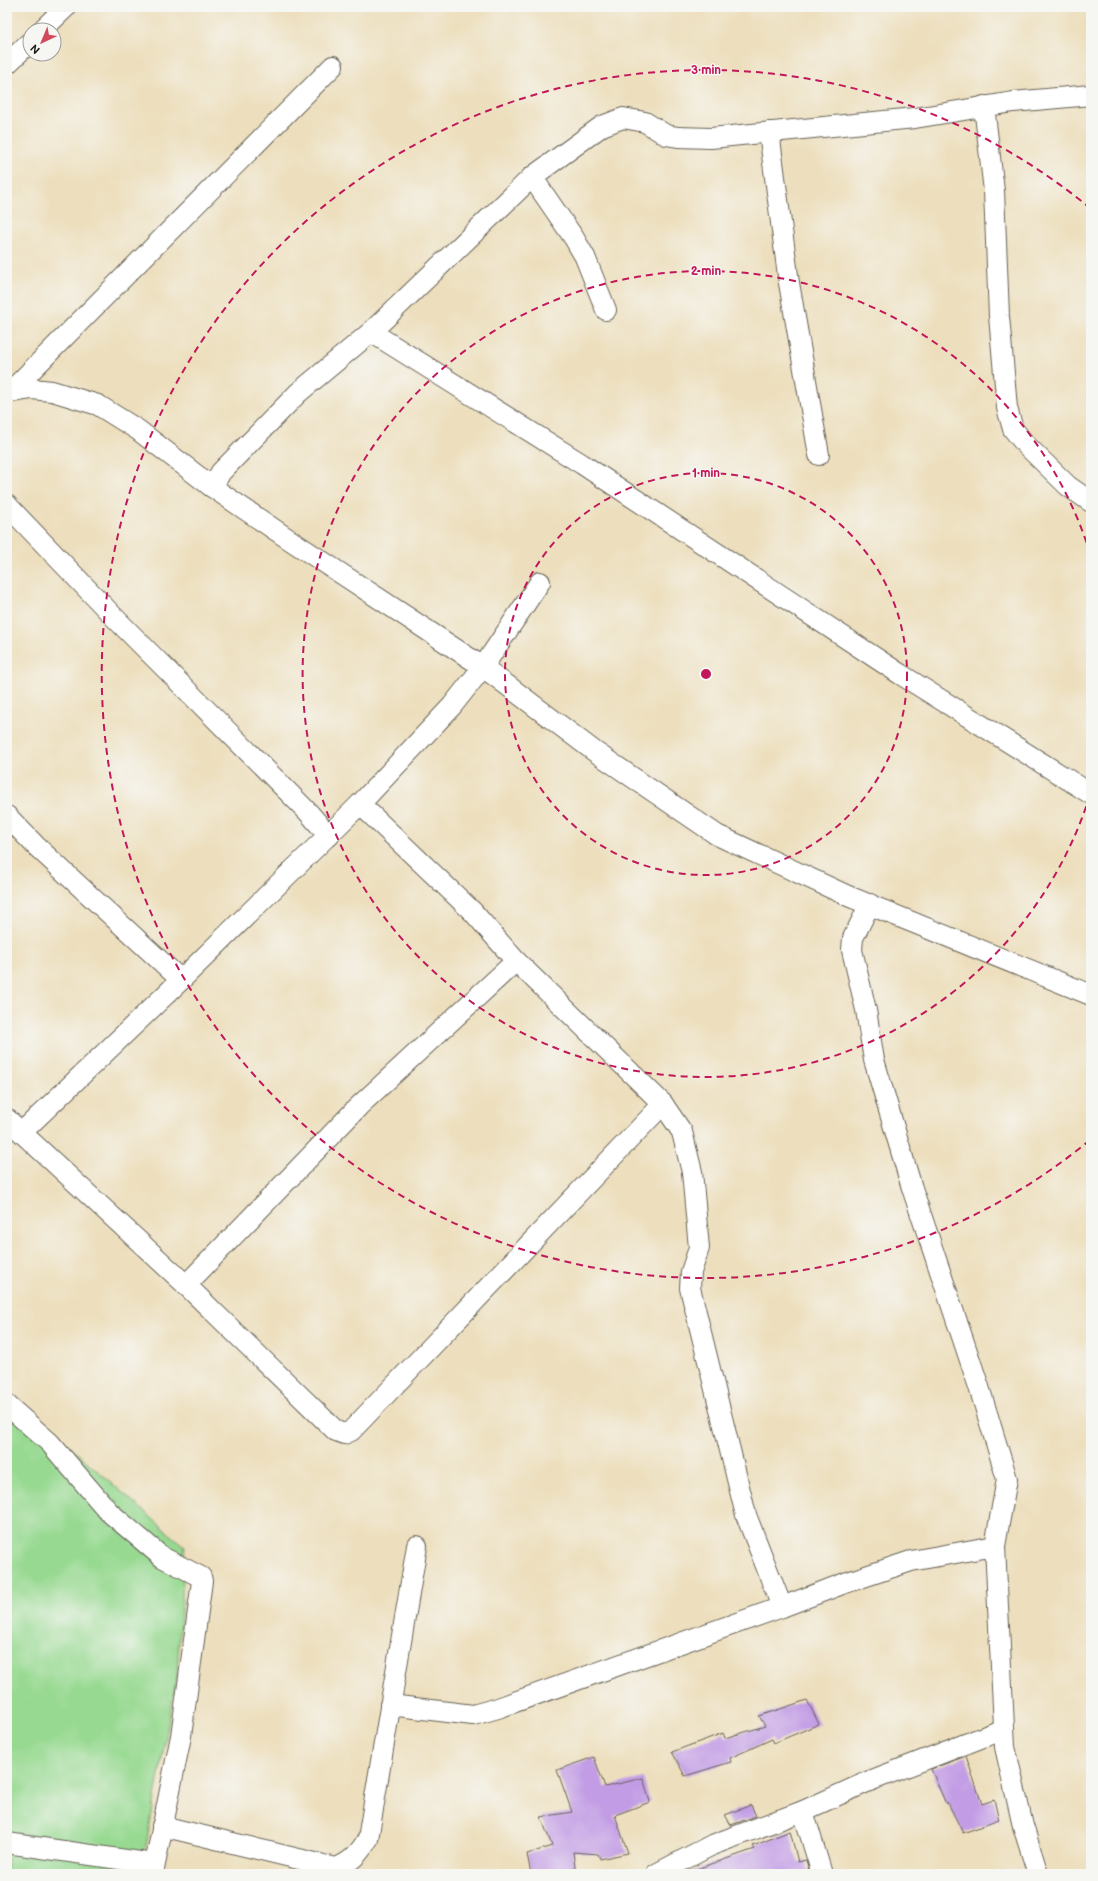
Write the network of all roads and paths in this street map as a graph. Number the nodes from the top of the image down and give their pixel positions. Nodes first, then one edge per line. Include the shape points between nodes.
1 (66, 7) edge
2 (50, 22) edge
3 (22, 50) edge
4 (7, 64) edge
5 (333, 66) dead end
6 (1091, 95) edge
7 (984, 106) junction
8 (769, 132) junction
9 (532, 177) junction
10 (606, 310) dead end
11 (371, 332) junction
12 (8, 393) edge
13 (819, 455) dead end
14 (212, 487) junction
15 (1091, 502) edge
16 (7, 505) edge
17 (540, 582) dead end
18 (483, 667) junction
19 (1091, 794) edge
20 (360, 804) junction
21 (7, 816) edge
22 (329, 836) junction
23 (870, 904) junction
24 (516, 960) junction
25 (181, 980) junction
26 (1091, 995) edge
27 (663, 1104) junction
28 (7, 1119) edge
29 (22, 1132) junction
30 (186, 1285) junction
31 (7, 1405) edge
32 (417, 1546) dead end
33 (996, 1546) junction
34 (782, 1607) junction
35 (390, 1705) junction
36 (1004, 1728) junction
37 (803, 1811) junction
38 (162, 1826) junction
39 (7, 1843) edge
40 (154, 1869) edge
41 (656, 1874) edge
42 (822, 1874) edge
43 (1038, 1874) edge

1 - 2 street
3 - 4 street
5 - 12 street
6 - 7 street
7 - 8 street via 915,118
7 - 15 street via 994,191 1006,408 1013,429 1025,444 1068,486
8 - 9 street via 711,138 678,137 666,135 645,122 623,118 602,126
8 - 13 street via 789,283
9 - 10 street via 574,238
9 - 11 street
11 - 14 street via 298,393 221,472
11 - 19 street via 582,464 900,674
12 - 14 street via 32,389 52,391 98,405 138,430
14 - 18 street
16 - 22 street
17 - 18 street
18 - 20 street via 452,706
18 - 23 street via 594,751 717,835 767,860
20 - 22 street
20 - 24 street via 472,912
21 - 25 street
22 - 25 street
23 - 26 street
23 - 33 street via 853,938 852,950 876,1068 912,1188 1007,1479
24 - 27 street
24 - 30 street via 359,1106
25 - 29 street
27 - 30 street via 351,1431 344,1434 336,1432
27 - 34 street via 682,1132 692,1172 699,1248 691,1272 690,1288 746,1515
28 - 29 street
29 - 30 street
31 - 38 street via 50,1443 108,1512 162,1557 201,1577 181,1736
32 - 35 street
33 - 34 street via 911,1561
33 - 36 street
34 - 35 street via 473,1715
35 - 38 street via 368,1839 348,1863 336,1868
36 - 37 street via 867,1782
36 - 43 street via 1023,1826
37 - 41 street via 712,1846
37 - 42 street
38 - 40 street
39 - 40 street

